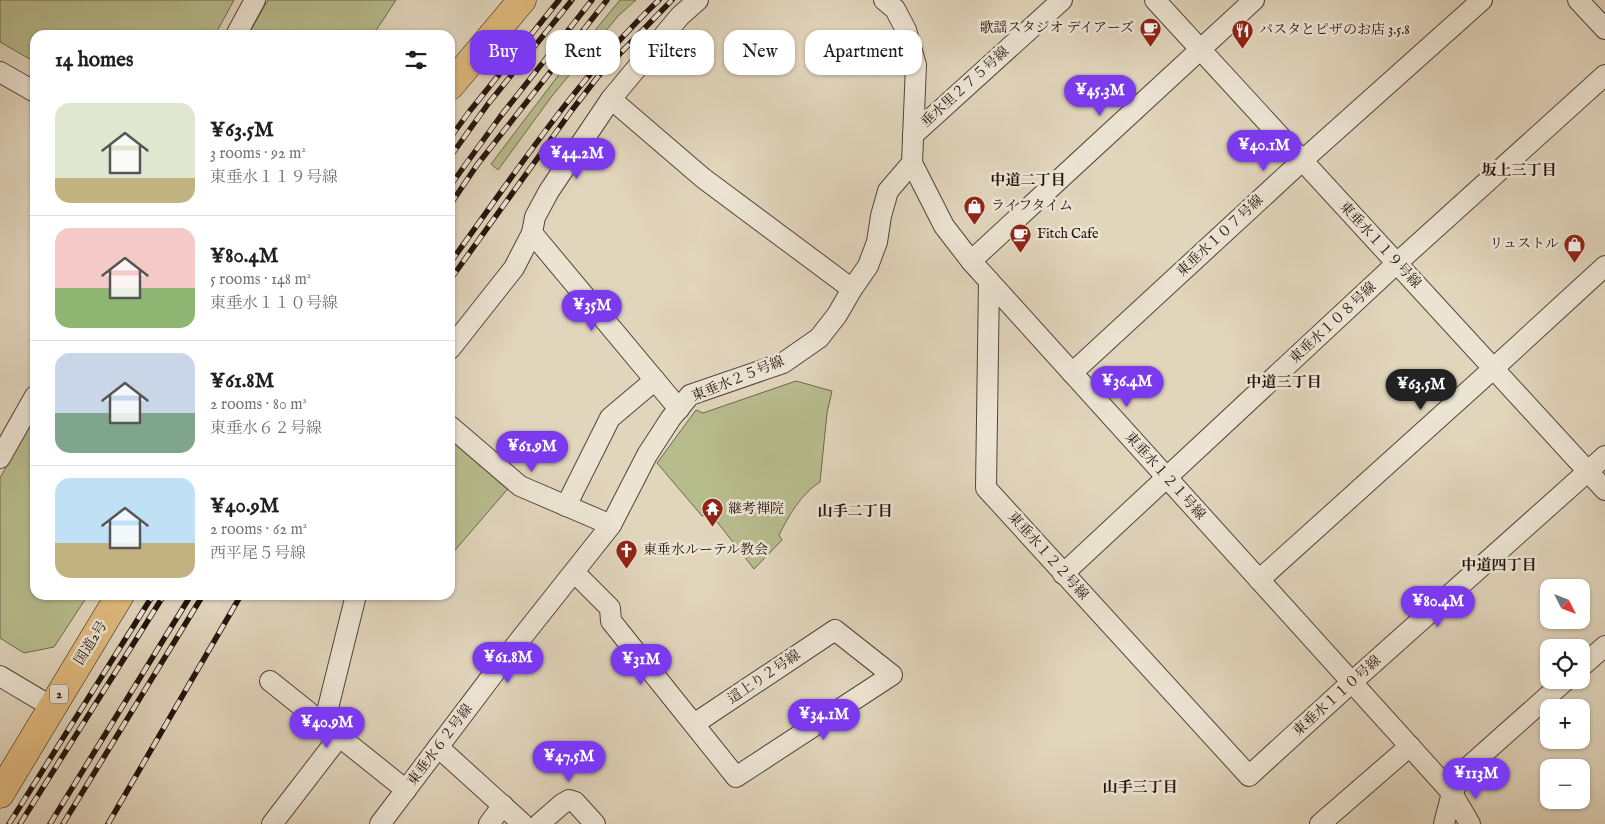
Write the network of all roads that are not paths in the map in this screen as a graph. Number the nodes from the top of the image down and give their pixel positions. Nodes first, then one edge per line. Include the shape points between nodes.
1 (255, 0) edge
2 (522, 0) edge
3 (698, 0) edge
4 (884, 0) edge
5 (1062, 0) edge
6 (1155, 0) edge
7 (1254, 0) edge
8 (1482, 0) edge
9 (1578, 0) edge
10 (1605, 29) edge
11 (239, 30) edge
12 (1200, 49) junction
13 (0, 72) edge
14 (1605, 76) edge
15 (455, 80) edge
16 (30, 89) edge
17 (611, 99) junction
18 (913, 135) junction
19 (1303, 160) junction
20 (912, 163) junction
21 (532, 233) junction
22 (971, 261) junction
23 (1397, 263) junction
24 (1605, 266) edge
25 (989, 281) junction
26 (852, 289) junction
27 (455, 343) edge
28 (1494, 368) junction
29 (1072, 373) junction
30 (655, 380) junction
31 (30, 405) edge
32 (679, 409) junction
33 (455, 430) edge
34 (1605, 456) edge
35 (0, 458) edge
36 (1588, 471) junction
37 (1166, 478) junction
38 (1605, 490) edge
39 (566, 506) junction
40 (611, 525) junction
41 (574, 572) junction
42 (1063, 574) junction
43 (1259, 580) junction
44 (117, 600) edge
45 (355, 600) edge
46 (1605, 646) edge
47 (1590, 659) edge
48 (0, 676) edge
49 (270, 681) dead end
50 (1352, 682) junction
51 (1556, 689) edge
52 (52, 706) junction
53 (694, 724) junction
54 (332, 730) junction
55 (1410, 746) junction
56 (438, 747) junction
57 (1250, 776) joint
58 (406, 790) junction
59 (1452, 793) junction
60 (0, 794) edge
61 (503, 805) junction
62 (272, 824) edge
63 (380, 824) edge
64 (489, 824) edge
65 (523, 824) edge
66 (539, 824) edge
67 (595, 824) edge
68 (1320, 824) edge
69 (1444, 824) edge
70 (1470, 824) edge

1 - 11 street
2 - 15 highway
3 - 17 street via 680,16
4 - 18 street, 東垂水１２１号線 via 895,9 906,30 916,65
5 - 18 street, 垂水里２７５号線
6 - 12 street, 東垂水１１９号線
7 - 12 street
8 - 19 street, 東垂水１０７号線
9 - 10 street
12 - 19 street, 東垂水１１９号線
12 - 22 street
13 - 16 street
14 - 23 street, 東垂水１０８号線
17 - 21 street via 549,191 534,217
17 - 26 street via 703,178
18 - 20 street, 東垂水１２１号線
19 - 23 street, 東垂水１１９号線
19 - 29 street, 東垂水１０７号線
20 - 22 street, 東垂水１２１号線 via 944,226
20 - 26 street, 東垂水２５号線 via 888,191 877,242 868,266
21 - 27 street via 514,268
21 - 30 street
22 - 25 street, 東垂水１２１号線
23 - 28 street, 東垂水１１９号線
23 - 37 street, 東垂水１０８号線
24 - 28 street
25 - 29 street, 東垂水１２１号線
25 - 42 street, 東垂水１２２号線 via 986,488
26 - 32 street, 東垂水２５号線 via 819,338 784,363 690,395
28 - 36 street, 東垂水１１９号線
28 - 43 street
29 - 37 street, 東垂水１２１号線
30 - 32 street
30 - 39 street via 610,418
31 - 35 street
32 - 40 street, 東垂水２５号線 via 647,455
33 - 39 street via 520,486
34 - 36 street, 東垂水１１０号線
36 - 38 street, 東垂水１１９号線
36 - 50 street, 東垂水１１０号線
37 - 42 street, 東垂水１０８号線
37 - 43 street, 東垂水１２１号線
39 - 40 street
40 - 41 street, 東垂水６２号線
41 - 53 street via 610,608 611,621
41 - 56 street, 東垂水６２号線
42 - 57 street, 東垂水１２２号線
43 - 50 street, 東垂水１２１号線
44 - 52 highway, 国道2号 / 2
45 - 54 street
46 - 47 street
48 - 52 street
49 - 54 street
50 - 55 street, 東垂水１２１号線
50 - 57 street, 東垂水１１０号線
51 - 59 street via 1466,769
52 - 60 highway, 国道2号 / 2
53 - 53 street, 這上り２号線 via 835,630 892,675 736,778
54 - 58 street
54 - 62 street
55 - 59 street, 東垂水１２１号線
55 - 68 street
56 - 58 street, 東垂水６２号線
56 - 61 street
58 - 63 street, 東垂水６２号線
59 - 69 street
59 - 70 street, 東垂水１２１号線
61 - 64 street
61 - 65 street
66 - 67 street via 569,800 575,802

